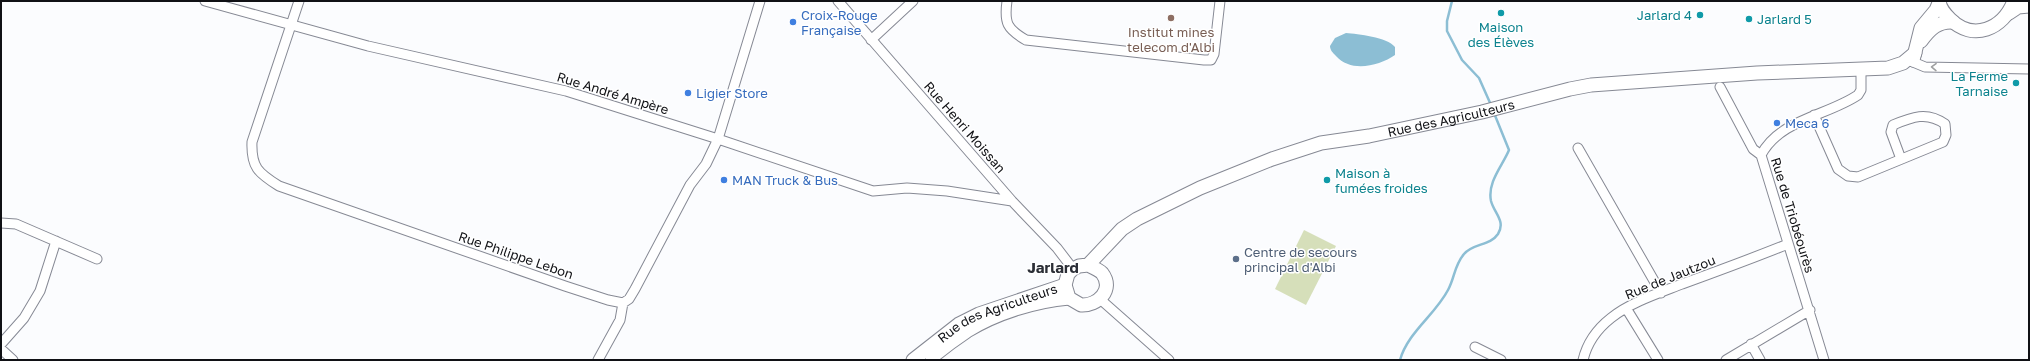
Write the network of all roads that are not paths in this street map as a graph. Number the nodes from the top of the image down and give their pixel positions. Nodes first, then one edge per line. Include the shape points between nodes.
1 (205, 1) edge
2 (299, 1) edge
3 (760, 1) edge
4 (838, 1) edge
5 (913, 1) edge
6 (1006, 1) edge
7 (1220, 1) edge
8 (1939, 2) edge
9 (2029, 6) edge
10 (2011, 7) edge
11 (1953, 22) junction
12 (292, 26) junction
13 (871, 40) junction
14 (1915, 53) junction
15 (2029, 69) edge
16 (1861, 71) junction
17 (1720, 87) dead end
18 (1814, 115) junction
19 (718, 139) junction
20 (1578, 148) dead end
21 (1761, 155) junction
22 (1901, 159) junction
23 (1012, 201) junction
24 (1, 222) edge
25 (56, 241) junction
26 (1788, 244) junction
27 (1104, 250) junction
28 (97, 259) dead end
29 (1088, 265) junction
30 (1073, 269) junction
31 (1101, 273) junction
32 (1065, 285) junction
33 (1660, 293) junction
34 (1069, 298) junction
35 (1100, 299) junction
36 (622, 303) junction
37 (1626, 308) junction
38 (1810, 310) junction
39 (1, 344) edge
40 (1751, 344) junction
41 (1475, 347) dead end
42 (1, 349) edge
43 (13, 360) edge
44 (598, 360) edge
45 (913, 360) edge
46 (927, 360) edge
47 (1169, 360) edge
48 (1501, 360) edge
49 (1583, 360) edge
50 (1658, 360) edge
51 (1726, 360) edge
52 (1760, 360) edge
53 (1824, 360) edge

1 - 12 street, Rue André Ampère
2 - 12 street, Rue Philippe Lebon
3 - 19 street
4 - 13 street, Rue Henri Moissan
5 - 13 street
6 - 7 street via 1005,16 1011,31 1026,40 1211,60 1214,54
8 - 11 street via 1943,12
8 - 14 street via 1936,10 1921,28
9 - 10 street
10 - 11 street via 2002,22 1992,28 1968,30
11 - 14 street, Rue des Agriculteurs via 1934,26
12 - 19 street, Rue André Ampère via 566,92
12 - 36 street, Rue Philippe Lebon via 252,142 254,164 261,175 279,186 573,289
13 - 23 street, Rue Henri Moissan
15 -> 14 street via 1925,67
14 - 16 street, Rue des Agriculteurs via 1907,68 1897,73
16 - 18 street via 1862,90 1858,95
16 - 27 street, Rue des Agriculteurs via 1842,74 1825,71 1598,84 1570,88 1482,112 1369,136 1321,143 1272,159 1200,188 1137,219 1122,229
17 - 21 street, Rue de Triobéourès via 1753,149
18 - 21 street via 1780,134 1764,148
18 - 22 street via 1838,169 1848,176 1858,177
19 - 23 street, Rue André Ampère via 873,191 907,188
19 - 36 street via 706,164 690,185 633,294
20 - 33 street
21 - 26 street, Rue de Triobéourès
22 - 22 street via 1943,142 1946,135 1945,124 1937,118 1919,115 1893,126 1891,132
23 - 30 street, Rue Henri Moissan via 1053,243
24 - 25 street via 16,224
25 - 28 street
25 - 39 street via 40,291 24,318
26 - 33 street, Rue de Jautzou
26 - 38 street, Rue de Triobéourès
27 - 29 street, Rue des Agriculteurs
27 - 31 street
29 - 30 street, Rue des Agriculteurs
29 - 31 street
30 - 32 street, Rue des Agriculteurs via 1068,274
31 - 35 street via 1105,291
32 - 34 street, Rue des Agriculteurs
32 - 45 street, Rue des Agriculteurs via 979,314 959,324
33 - 37 street, Rue de Jautzou
34 - 35 street, Rue des Agriculteurs via 1081,305 1094,304
34 - 46 street, Rue des Agriculteurs via 1053,300 984,322
35 - 47 street
36 - 44 street via 620,320
37 - 49 street, Rue de Jautzou via 1611,317 1597,331 1586,349
37 - 50 street
38 - 40 street
38 - 53 street, Rue de Triobéourès
40 - 51 street
40 - 52 street
41 - 48 street
42 - 43 street

